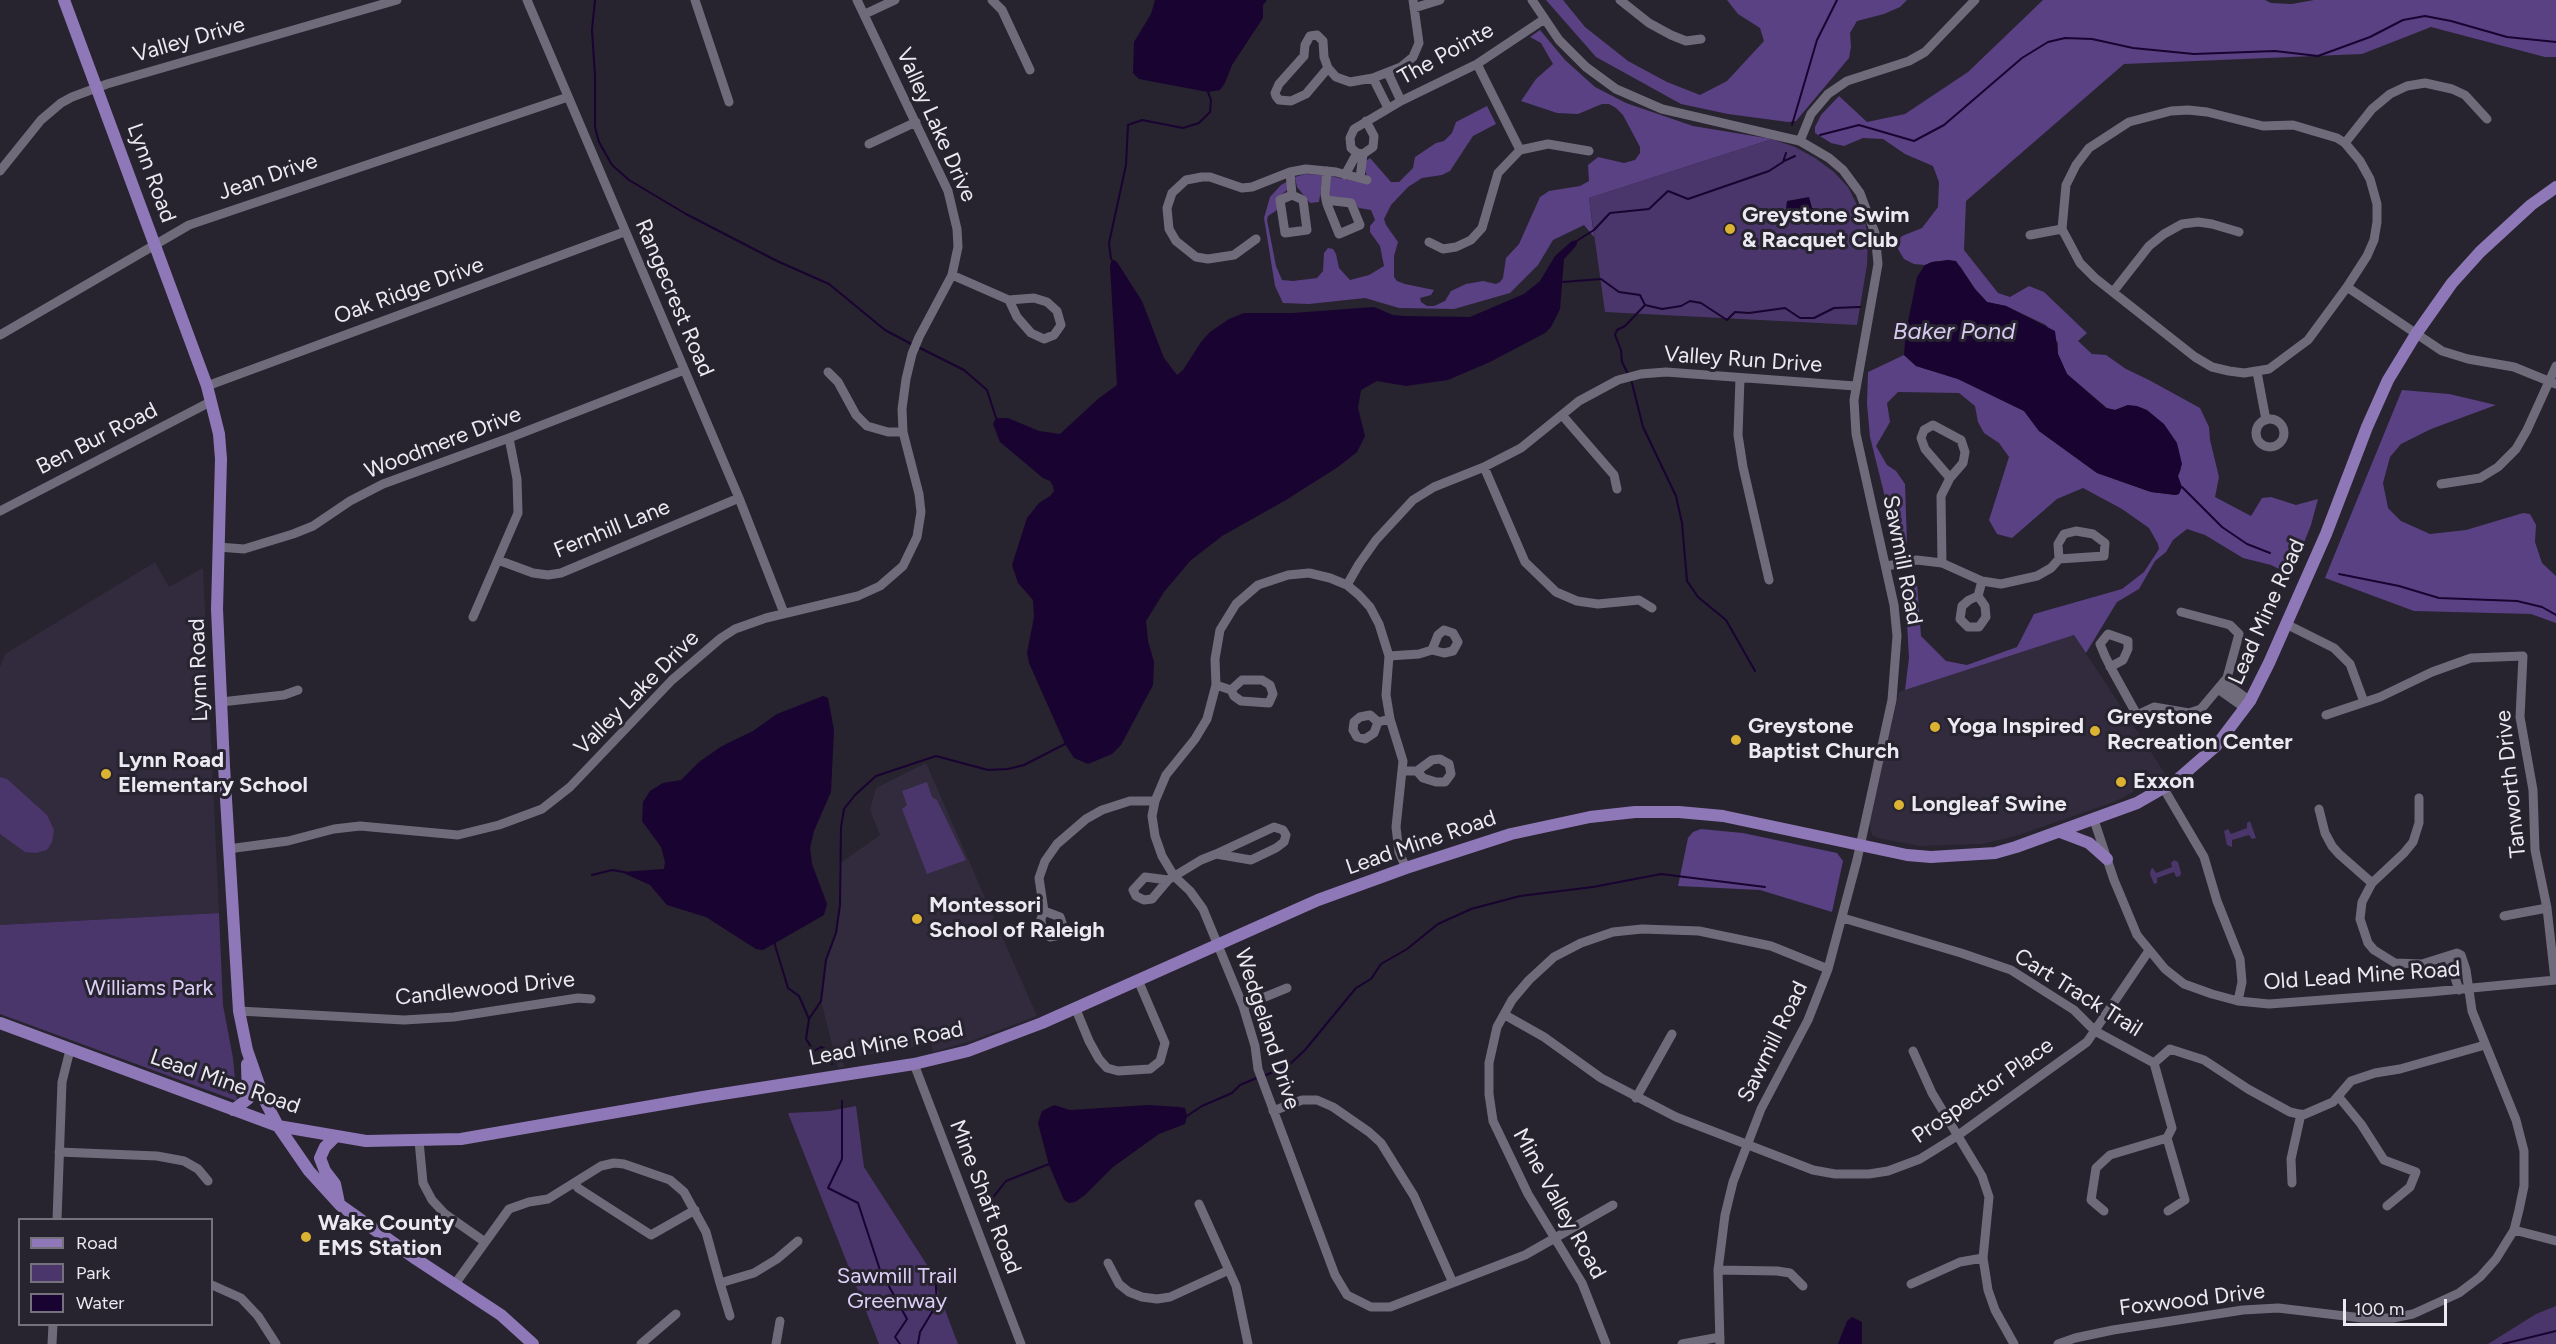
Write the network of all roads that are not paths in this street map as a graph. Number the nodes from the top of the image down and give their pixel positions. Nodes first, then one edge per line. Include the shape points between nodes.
1 (64, 0) edge
2 (397, 0) edge
3 (527, 0) edge
4 (695, 0) edge
5 (857, 0) edge
6 (895, 0) edge
7 (992, 0) edge
8 (1440, 0) edge
9 (1532, 0) edge
10 (1620, 0) edge
11 (1975, 0) edge
12 (1413, 4) edge
13 (865, 14) junction
14 (1543, 20) junction
15 (1701, 39) dead end
16 (1477, 64) junction
17 (1328, 68) junction
18 (1030, 70) dead end
19 (1388, 73) junction
20 (1373, 78) junction
21 (96, 88) junction
22 (568, 97) junction
23 (1401, 101) junction
24 (729, 102) dead end
25 (1388, 108) junction
26 (2487, 119) dead end
27 (1366, 121) junction
28 (916, 122) junction
29 (1800, 141) junction
30 (2345, 143) junction
31 (869, 144) dead end
32 (1520, 150) junction
33 (1589, 151) dead end
34 (1360, 154) junction
35 (0, 171) edge
36 (1327, 171) junction
37 (1290, 172) junction
38 (1345, 175) junction
39 (2556, 187) edge
40 (1292, 195) dead end
41 (1326, 200) dead end
42 (2062, 229) junction
43 (624, 232) junction
44 (2239, 232) dead end
45 (2030, 235) dead end
46 (1429, 242) dead end
47 (155, 244) junction
48 (1253, 245) dead end
49 (952, 275) junction
50 (2347, 287) junction
51 (2113, 292) junction
52 (1009, 300) junction
53 (2416, 334) junction
54 (0, 335) edge
55 (2556, 366) edge
56 (684, 370) junction
57 (828, 372) dead end
58 (2257, 372) junction
59 (1740, 378) junction
60 (2553, 382) edge
61 (207, 386) junction
62 (1854, 386) junction
63 (212, 401) junction
64 (1562, 415) junction
65 (2266, 420) dead end
66 (903, 432) junction
67 (509, 438) junction
68 (1484, 466) junction
69 (1950, 478) junction
70 (2441, 484) dead end
71 (1617, 489) dead end
72 (738, 498) junction
73 (0, 511) edge
74 (218, 548) junction
75 (2059, 559) junction
76 (498, 560) junction
77 (1942, 563) junction
78 (1887, 566) junction
79 (1769, 580) dead end
80 (1982, 581) junction
81 (1347, 585) junction
82 (1978, 596) dead end
83 (1652, 608) dead end
84 (2181, 612) dead end
85 (784, 613) junction
86 (472, 617) dead end
87 (2288, 625) junction
88 (1432, 650) dead end
89 (1389, 656) junction
90 (2110, 667) dead end
91 (1216, 685) junction
92 (2221, 685) junction
93 (298, 690) dead end
94 (1231, 690) dead end
95 (221, 702) junction
96 (2364, 702) junction
97 (2248, 704) junction
98 (2326, 715) dead end
99 (1390, 719) junction
100 (1378, 722) dead end
101 (1403, 771) junction
102 (1417, 771) dead end
103 (2164, 789) junction
104 (2419, 798) dead end
105 (1155, 801) junction
106 (2319, 809) dead end
107 (2094, 820) junction
108 (2060, 832) junction
109 (1860, 846) junction
110 (228, 849) junction
111 (1216, 854) junction
112 (2107, 859) junction
113 (1407, 868) junction
114 (1171, 878) junction
115 (2372, 883) junction
116 (2547, 908) junction
117 (1044, 911) dead end
118 (2504, 916) dead end
119 (1843, 918) junction
120 (1218, 944) junction
121 (2148, 952) junction
122 (1828, 969) junction
123 (1138, 980) junction
124 (2555, 980) edge
125 (1287, 988) dead end
126 (2463, 989) junction
127 (591, 999) dead end
128 (2238, 1001) junction
129 (1243, 1006) junction
130 (1075, 1007) junction
131 (239, 1011) junction
132 (1505, 1015) junction
133 (0, 1023) edge
134 (2095, 1031) junction
135 (1672, 1034) dead end
136 (2485, 1045) junction
137 (70, 1050) junction
138 (247, 1050) junction
139 (1913, 1051) dead end
140 (2154, 1063) junction
141 (914, 1064) junction
142 (2338, 1096) junction
143 (1636, 1098) junction
144 (233, 1110) junction
145 (1273, 1111) junction
146 (2301, 1114) junction
147 (278, 1126) junction
148 (1957, 1136) junction
149 (334, 1137) junction
150 (2167, 1138) junction
151 (419, 1141) junction
152 (1746, 1144) junction
153 (59, 1152) junction
154 (208, 1181) dead end
155 (575, 1183) junction
156 (2292, 1183) dead end
157 (1199, 1203) dead end
158 (340, 1204) junction
159 (1612, 1205) dead end
160 (2387, 1206) dead end
161 (695, 1210) junction
162 (2168, 1210) dead end
163 (2104, 1211) dead end
164 (57, 1218) edge
165 (2514, 1230) junction
166 (1555, 1238) junction
167 (798, 1241) dead end
168 (2556, 1241) edge
169 (485, 1242) junction
170 (1983, 1258) junction
171 (1108, 1263) dead end
172 (1229, 1270) junction
173 (1718, 1270) junction
174 (720, 1282) junction
175 (1453, 1283) junction
176 (455, 1284) junction
177 (1911, 1284) dead end
178 (213, 1285) edge
179 (1803, 1286) dead end
180 (676, 1314) dead end
181 (730, 1317) dead end
182 (780, 1320) dead end
183 (53, 1326) edge
184 (1720, 1340) edge
185 (52, 1344) edge
186 (276, 1344) edge
187 (533, 1344) edge
188 (641, 1344) edge
189 (776, 1344) edge
190 (1021, 1344) edge
191 (1248, 1344) edge
192 (1606, 1344) edge
193 (1682, 1344) edge
194 (2014, 1344) edge
195 (2058, 1344) edge

1 - 21 main road, Lynn Road
2 - 21 street, Valley Drive
3 - 22 street, Rangecrest Road
4 - 24 street
5 - 13 street, Valley Lake Drive
6 - 13 street
7 - 18 street via 1002,10
8 - 12 street
9 - 14 street, Sawmill Road
10 - 15 street via 1671,35 1686,41
11 - 29 street via 1925,52 1910,61 1847,81 1828,94 1811,114
12 - 19 street via 1419,43 1413,57
13 - 28 street, Valley Lake Drive
14 - 16 street, The Pointe
14 - 29 street, Sawmill Road via 1586,67 1625,93 1662,110
16 - 23 street, The Pointe
16 - 32 street
17 - 17 street via 1306,94 1291,101 1276,96 1279,84 1304,56 1310,36 1317,35 1323,41
17 - 20 street via 1336,78 1350,82
19 - 20 street
19 - 23 street
20 - 25 street
21 - 35 street, Valley Drive via 61,103 41,120
21 - 47 main road, Lynn Road
22 - 43 street, Rangecrest Road
22 - 47 street, Jean Drive via 189,225
23 - 25 street, The Pointe
25 - 27 street, The Pointe
26 - 30 street via 2465,95 2452,89 2425,83 2407,86 2372,109
27 - 34 street via 1374,136 1373,147
27 - 34 street, The Pointe via 1354,129 1350,138 1351,148
28 - 31 street
28 - 49 street, Valley Lake Drive via 955,211 958,247
29 - 62 street, Sawmill Road via 1829,158 1853,183 1867,207 1875,233 1875,286
30 - 42 street via 2293,125 2263,126 2188,110 2129,122 2089,148 2076,165 2066,185
30 - 50 street via 2370,179 2377,204 2374,240
32 - 33 street via 1562,144
32 - 46 street via 1498,173 1482,228 1471,240 1456,248 1443,249
34 - 38 street
34 - 38 street via 1364,179
36 - 37 street
36 - 38 street
36 - 41 street
37 - 40 street
37 - 48 street via 1242,188 1202,177 1186,180 1172,193 1167,208 1169,229 1184,249 1196,257 1234,255
39 - 53 main road, Lead Mine Road via 2480,252
42 - 45 street
42 - 51 street via 2080,263
43 - 56 street, Rangecrest Road
43 - 61 street, Oak Ridge Drive
44 - 51 street via 2198,222 2182,224 2149,246
47 - 54 street, Jean Drive
47 - 61 main road, Lynn Road
49 - 52 street
49 - 66 street, Valley Lake Drive via 912,354 902,409
50 - 53 street
50 - 58 street via 2302,345 2270,369
51 - 58 street via 2212,367
52 - 52 street via 1031,333 1044,339 1062,325 1057,311 1047,302 1034,298
53 - 60 street via 2442,351
53 - 87 main road, Lead Mine Road via 2388,380 2367,427
55 - 60 street
56 - 67 street, Woodmere Drive
56 - 72 street, Rangecrest Road
57 - 66 street via 867,426
58 - 65 street
59 - 62 street, Valley Run Drive
59 - 64 street, Valley Run Drive via 1666,372 1641,374 1598,389
59 - 79 street via 1738,435
60 - 70 street via 2516,449 2498,467 2480,478
61 - 63 main road, Lynn Road
62 - 78 street, Sawmill Road via 1856,434
63 - 73 street, Ben Bur Road
63 - 74 main road, Lynn Road via 221,459
64 - 68 street, Valley Run Drive via 1521,448
64 - 71 street via 1614,475
66 - 85 street, Valley Lake Drive via 921,512 917,537 903,566 880,586 858,596
67 - 74 street, Woodmere Drive via 383,484 293,534 244,549
67 - 76 street via 517,479 518,513
68 - 81 street, Valley Run Drive via 1413,500 1377,540
68 - 83 street via 1525,562 1556,592 1598,604 1639,600
69 - 69 street via 1921,438 1924,430 1934,425 1960,440 1965,452 1963,463
69 - 77 street via 1941,496
72 - 76 street, Fernhill Lane via 561,573 533,573
72 - 85 street, Rangecrest Road
74 - 95 main road, Lynn Road
75 - 75 street via 2104,556 2105,543 2093,534 2064,534 2058,544
75 - 80 street via 2037,576 2001,584
76 - 86 street
77 - 78 street via 1917,560
77 - 80 street
78 - 109 street, Sawmill Road via 1894,605 1896,665
80 - 82 street
81 - 89 street, Wedgeland Drive via 1370,608
81 - 91 street, Wedgeland Drive via 1309,573 1258,585 1236,604 1220,630
84 - 92 street via 2230,625 2239,633
85 - 110 street, Valley Lake Drive via 735,629 705,650 570,787 542,809 458,835 360,826
87 - 96 street via 2334,648 2350,664
87 - 97 main road, Lead Mine Road
88 - 89 street
89 - 99 street, Wedgeland Drive via 1386,694
90 - 92 street via 2137,714 2154,707 2189,713 2201,709
91 - 94 street
91 - 105 street, Wedgeland Drive via 1207,718 1166,775
92 - 97 street
93 - 95 street
95 - 110 main road, Lynn Road
96 - 98 street
96 - 116 street, Tanworth Drive via 2471,658 2523,656 2520,717 2533,790 2535,850
97 - 103 main road, Lead Mine Road via 2216,746
99 - 100 street
99 - 101 street, Wedgeland Drive via 1401,750
101 - 102 street
101 - 113 street, Wedgeland Drive via 1396,841
103 - 107 main road, Lead Mine Road
103 - 128 street via 2204,857 2240,959 2242,982
104 - 115 street via 2419,822 2413,842
105 - 114 street, Wedgeland Drive via 1155,836
105 - 117 street via 1130,801 1102,810 1057,844 1039,878
106 - 115 street via 2332,846
107 - 108 main road, Lead Mine Road
107 - 112 street, Old Lead Mine Road
108 - 109 main road, Lead Mine Road via 1995,853 1959,856 1907,855
108 - 112 main road via 2090,843
109 - 113 main road, Lead Mine Road via 1723,816 1635,812 1520,832
109 - 119 street, Sawmill Road
110 - 131 main road, Lynn Road
111 - 111 street via 1251,861 1276,848 1286,835 1274,827
111 - 114 street
112 - 121 street, Old Lead Mine Road via 2128,917
113 - 120 main road, Lead Mine Road via 1318,900
114 - 120 street, Wedgeland Drive via 1190,891 1203,909
115 - 126 street, Foxwood Drive via 2362,902 2361,919 2374,950 2394,963 2412,965 2462,955 2468,980
116 - 118 street
116 - 124 street, Tanworth Drive
119 - 122 street, Sawmill Road
119 - 134 street, Cart Track Trail via 2010,970 2074,1010
120 - 123 main road, Lead Mine Road
120 - 129 street, Wedgeland Drive
121 - 128 street, Old Lead Mine Road via 2184,984
121 - 134 street, Prospector Place
122 - 132 street, Mine Valley Road via 1771,946 1699,931 1613,932 1554,957 1512,1000
122 - 152 street, Sawmill Road via 1808,1020
123 - 130 main road, Lead Mine Road
123 - 130 street via 1165,1043 1160,1061 1150,1069 1107,1068 1094,1050
124 - 126 street, Old Lead Mine Road
125 - 129 street
126 - 128 street, Old Lead Mine Road via 2270,1004
126 - 136 street, Foxwood Drive
127 - 131 street, Candlewood Drive via 404,1020
129 - 145 street, Wedgeland Drive
130 - 141 main road, Lead Mine Road via 1000,1041
131 - 138 main road, Lynn Road
132 - 143 street, Prospector Place
132 - 166 street, Mine Valley Road via 1497,1027 1489,1063 1493,1121 1528,1194
133 - 137 main road, Lead Mine Road
134 - 140 street, Cart Track Trail
134 - 148 street, Prospector Place via 2078,1048
135 - 143 street
136 - 142 street via 2375,1073 2351,1082
136 - 165 street, Foxwood Drive via 2516,1120 2524,1151 2524,1186
137 - 144 main road, Lead Mine Road
137 - 153 street via 62,1082
138 - 144 main road via 248,1099
138 - 147 main road, Lynn Road
139 - 148 street
140 - 146 street, Cart Track Trail via 2170,1049 2204,1060 2248,1089
140 - 150 street via 2172,1128
141 - 151 main road, Lead Mine Road via 462,1139
141 - 190 street, Mine Shaft Road
142 - 146 street via 2333,1102
142 - 160 street via 2384,1161 2416,1172 2410,1187
143 - 152 street, Prospector Place
144 - 147 main road, Lead Mine Road
145 - 175 street via 1302,1100 1317,1100 1370,1132 1414,1196
145 - 175 street, Wedgeland Drive via 1335,1275 1347,1295 1371,1307 1390,1307
146 - 156 street via 2291,1159
147 - 149 main road, Lead Mine Road
147 - 158 main road, Lynn Road via 309,1171
148 - 152 street, Prospector Place via 1920,1159 1888,1171 1860,1174 1813,1170
148 - 170 street via 1982,1176 1989,1197
149 - 151 main road, Lead Mine Road
149 - 158 main road via 320,1158 335,1184
150 - 162 street via 2185,1200
150 - 163 street via 2110,1155 2096,1168 2091,1200
151 - 169 street via 423,1183 429,1196 445,1214
152 - 173 street, Sawmill Road via 1725,1215
153 - 154 street via 157,1156 184,1161
153 - 164 street
155 - 161 street via 601,1166 624,1164 670,1180 684,1192
155 - 161 street via 651,1235
155 - 169 street via 548,1199 509,1209
157 - 172 street
158 - 176 main road, Lynn Road
159 - 166 street, Wedgeland Drive
161 - 174 street via 706,1232
165 - 168 street
165 - 195 street, Foxwood Drive via 2480,1277 2459,1293 2413,1314 2362,1318 2278,1308 2243,1310 2112,1330
166 - 175 street, Wedgeland Drive via 1525,1255
166 - 192 street, Mine Valley Road via 1582,1283
167 - 174 street via 754,1273
169 - 176 street
170 - 177 street via 1960,1262
170 - 194 street via 1995,1310
171 - 172 street via 1119,1284 1129,1292 1157,1299
172 - 191 street via 1241,1304
173 - 179 street via 1790,1273
173 - 184 street, Sawmill Road
174 - 181 street
176 - 187 main road, Lynn Road via 501,1315
178 - 186 street via 241,1298
180 - 188 street
182 - 189 street
183 - 185 street
184 - 193 street

